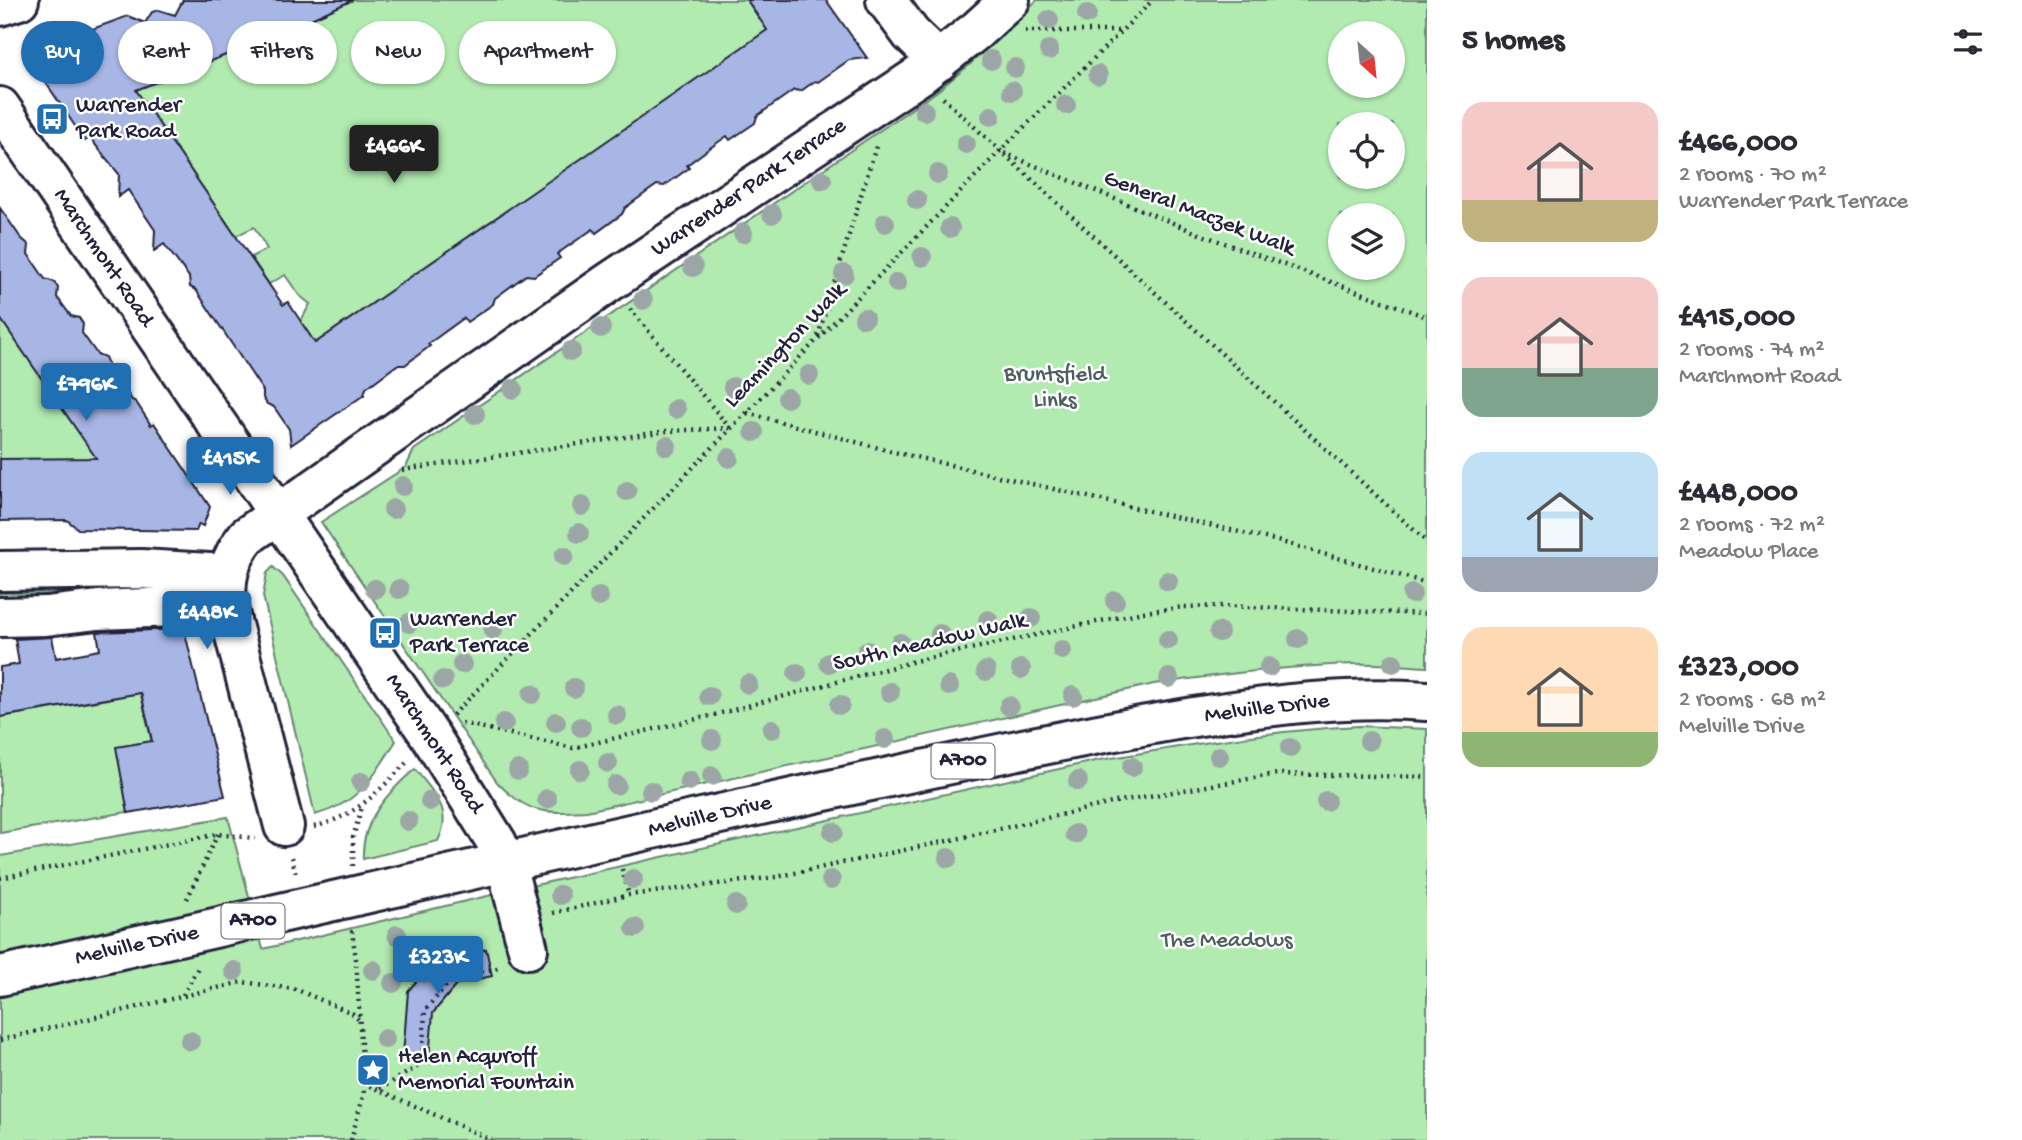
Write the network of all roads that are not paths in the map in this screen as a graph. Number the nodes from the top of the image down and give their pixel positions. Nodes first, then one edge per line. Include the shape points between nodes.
1 (19, 0) edge
2 (886, 0) edge
3 (1010, 0) edge
4 (0, 6) edge
5 (917, 76) junction
6 (0, 107) edge
7 (277, 513) junction
8 (0, 571) edge
9 (227, 589) junction
10 (0, 617) edge
11 (1427, 701) edge
12 (283, 831) road end
13 (506, 864) junction
14 (524, 935) road end
15 (0, 976) edge

1 - 4 street
2 - 5 street via 903,24
3 - 5 street, Warrender Park Terrace
5 - 7 street, Warrender Park Terrace
6 - 7 street, Marchmont Road
7 - 9 street, Warrender Park Terrace via 247,536 234,556
7 - 13 street, Marchmont Road via 431,737
8 - 9 street via 141,569
9 - 10 street via 98,610
9 - 12 street
11 - 13 street, Melville Drive / A700 via 1397,698 1276,705 1149,724
13 - 14 street, Marchmont Road
13 - 15 street, Melville Drive / A700

